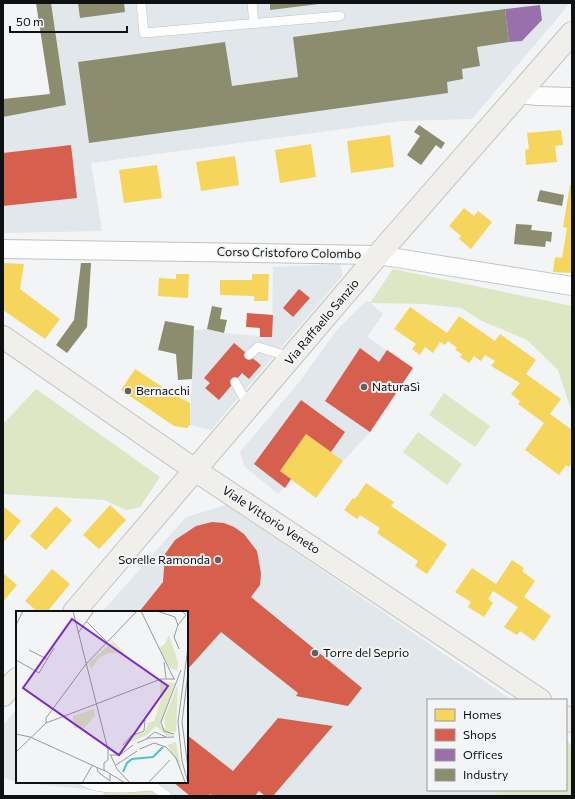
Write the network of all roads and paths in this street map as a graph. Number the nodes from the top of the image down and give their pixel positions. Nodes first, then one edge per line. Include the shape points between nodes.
1 (141, 3) edge
2 (252, 3) edge
3 (340, 16) dead end
4 (254, 23) junction
5 (572, 33) edge
6 (521, 94) junction
7 (572, 97) edge
8 (3, 249) edge
9 (378, 255) junction
10 (572, 286) edge
11 (3, 337) edge
12 (249, 355) dead end
13 (291, 358) junction
14 (235, 382) dead end
15 (249, 407) junction
16 (195, 470) junction
17 (75, 611) edge
18 (16, 680) edge
19 (3, 695) edge
20 (538, 699) edge
21 (86, 783) edge
22 (167, 796) edge

1 - 4 lane via 144,33
2 - 4 lane
3 - 4 lane
5 - 6 main road, Via Raffaello Sanzio
6 - 7 street
6 - 9 main road, Via Raffaello Sanzio
8 - 9 street, Corso Cristoforo Colombo
9 - 10 street, Corso Cristoforo Colombo
9 - 13 main road, Via Raffaello Sanzio
11 - 16 main road, Viale Vittorio Veneto
12 - 13 lane via 258,347
13 - 15 main road, Via Raffaello Sanzio
14 - 15 lane
15 - 16 main road, Via Raffaello Sanzio
16 - 17 main road, Via Raffaello Sanzio
16 - 20 main road, Viale Vittorio Veneto
18 - 19 main road
21 - 22 lane via 119,788 153,786

